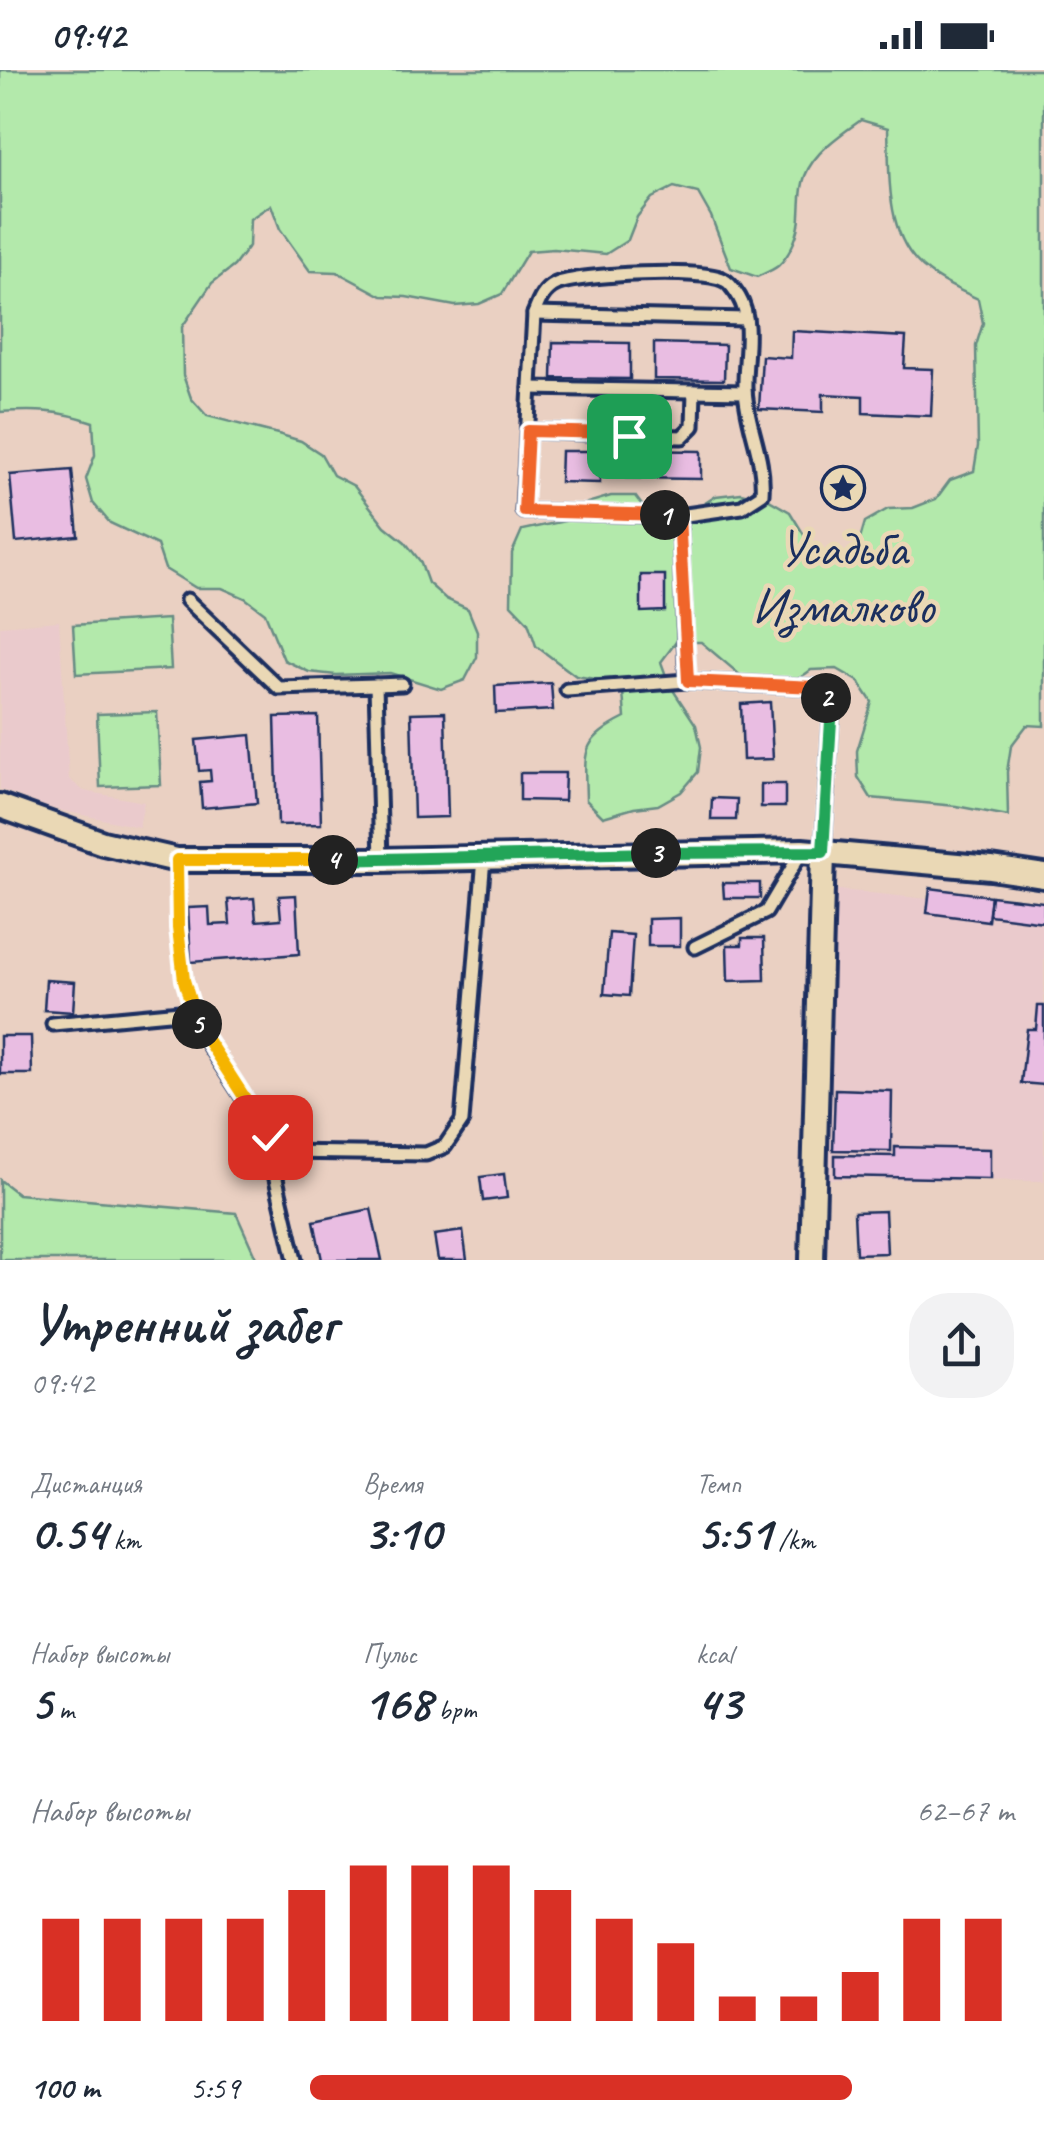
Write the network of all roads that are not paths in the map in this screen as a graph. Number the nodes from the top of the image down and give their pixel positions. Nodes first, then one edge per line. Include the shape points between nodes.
1 (534, 314) junction
2 (746, 319) junction
3 (530, 388) junction
4 (694, 391) junction
5 (744, 392) junction
6 (528, 431) junction
7 (679, 516) junction
8 (188, 600) dead end
9 (688, 681) junction
10 (402, 684) dead end
11 (376, 685) junction
12 (567, 690) dead end
13 (0, 806) edge
14 (812, 851) junction
15 (484, 858) junction
16 (381, 860) junction
17 (1044, 876) edge
18 (695, 946) dead end
19 (53, 1024) dead end
20 (282, 1152) junction
21 (295, 1260) edge
22 (812, 1260) edge

1 - 2 lane
1 - 2 lane via 542,294 581,277 700,273 724,280 741,298
1 - 3 lane
2 - 5 lane
3 - 4 lane
3 - 6 lane
4 - 5 lane
4 - 6 lane via 694,426 682,437
5 - 7 lane via 764,474 762,494 742,506
6 - 7 lane via 524,511
7 - 9 lane
8 - 11 lane via 279,688
9 - 12 lane
9 - 14 lane via 815,687 832,704
10 - 11 lane
11 - 16 lane
13 - 16 street via 103,843 177,860
14 - 15 street
14 - 17 street
14 - 18 lane via 766,912
14 - 22 street
15 - 16 street
15 - 20 lane via 462,1121 445,1146 426,1154
19 - 20 lane via 180,1012 198,1028
20 - 21 lane via 276,1178

